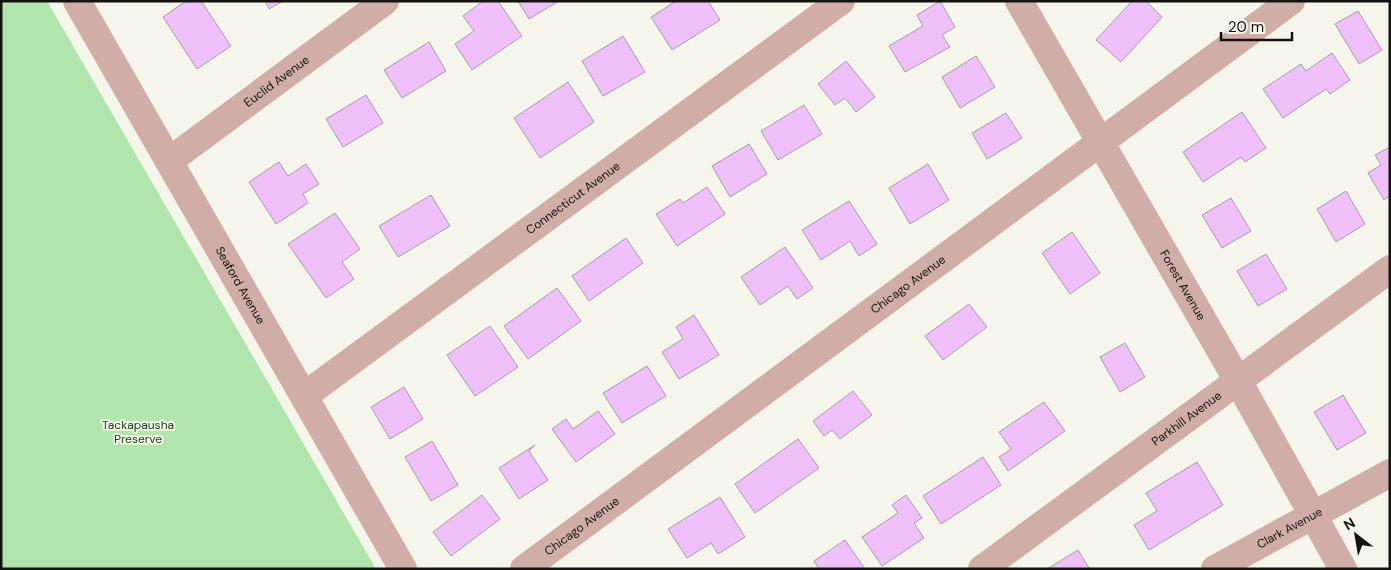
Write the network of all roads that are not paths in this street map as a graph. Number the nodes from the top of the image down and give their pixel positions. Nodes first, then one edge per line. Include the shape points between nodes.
1 (77, 1) edge
2 (385, 1) edge
3 (841, 1) edge
4 (1019, 1) edge
5 (1291, 1) edge
6 (1100, 143) junction
7 (169, 161) junction
8 (1390, 269) edge
9 (1238, 381) junction
10 (304, 396) junction
11 (1390, 473) edge
12 (1313, 515) junction
13 (403, 569) edge
14 (524, 569) edge
15 (982, 569) edge
16 (1215, 569) edge
17 (1343, 569) edge

1 - 7 street, Seaford Avenue
2 - 7 street, Euclid Avenue
3 - 10 street, Connecticut Avenue
4 - 6 street, Forest Avenue
5 - 6 street, Chicago Avenue
6 - 9 street, Forest Avenue
6 - 14 street, Chicago Avenue
7 - 10 street, Seaford Avenue
8 - 9 street, Parkhill Avenue
9 - 12 street, Forest Avenue
9 - 15 street, Parkhill Avenue
10 - 13 street, Seaford Avenue
11 - 12 street, Clark Avenue
12 - 16 street, Clark Avenue
12 - 17 street, Forest Avenue

